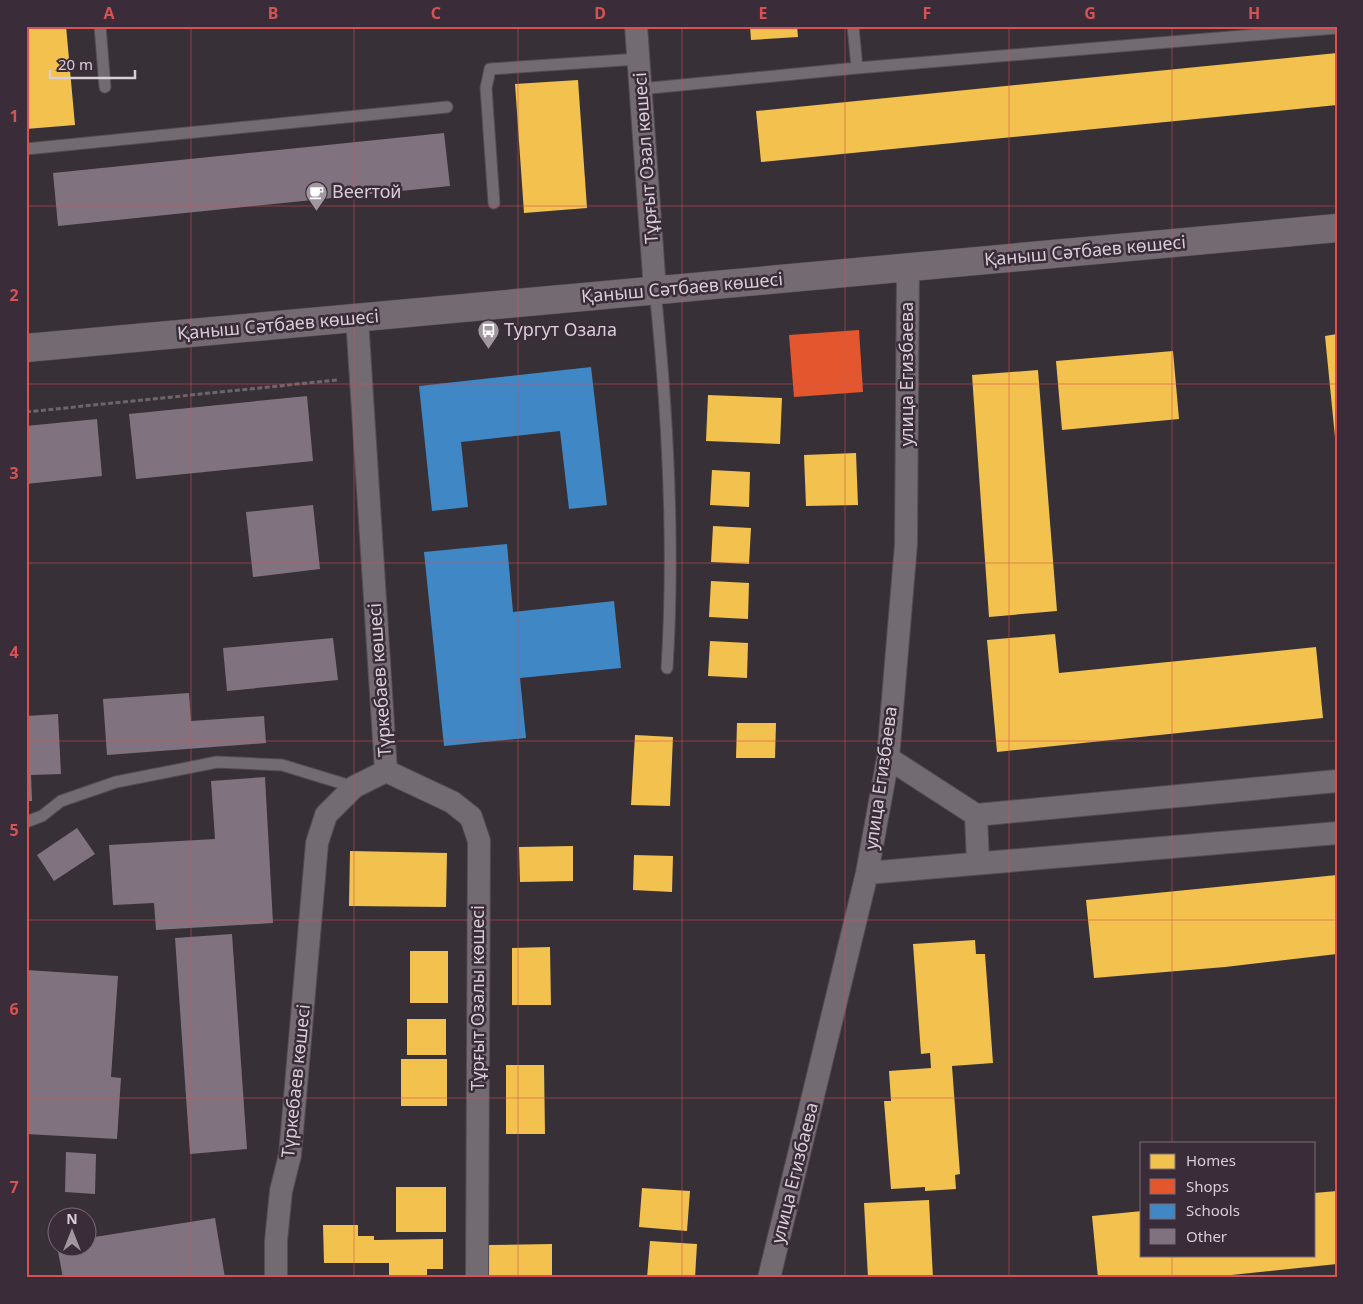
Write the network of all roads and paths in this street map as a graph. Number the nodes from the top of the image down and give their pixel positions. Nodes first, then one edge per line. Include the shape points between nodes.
1 (100, 26) edge
2 (636, 26) edge
3 (854, 26) edge
4 (1337, 28) edge
5 (1267, 30) edge
6 (638, 59) junction
7 (857, 68) junction
8 (105, 87) dead end
9 (640, 89) junction
10 (448, 107) dead end
11 (26, 150) edge
12 (494, 203) dead end
13 (1337, 228) edge
14 (908, 267) junction
15 (655, 290) junction
16 (357, 318) junction
17 (26, 348) edge
18 (361, 378) junction
19 (26, 412) edge
20 (668, 668) dead end
21 (888, 758) junction
22 (386, 771) junction
23 (1337, 781) edge
24 (354, 787) junction
25 (976, 815) junction
26 (26, 822) edge
27 (1337, 833) edge
28 (978, 864) junction
29 (867, 873) junction
30 (276, 1278) edge
31 (477, 1278) edge
32 (769, 1278) edge

1 - 8 lane
2 - 6 street, Тұрғыт Озал көшесі
3 - 7 lane
4 - 5 lane
5 - 7 lane
6 - 9 street, Тұрғыт Озал көшесі
6 - 12 lane via 490,69 486,88
7 - 9 lane
9 - 15 street, Тұрғыт Озал көшесі
10 - 11 lane
13 - 14 main road, Қаныш Сәтбаев көшесі
14 - 15 main road, Қаныш Сәтбаев көшесі
14 - 21 street, улица Егизбаева via 906,544
15 - 16 main road, Қаныш Сәтбаев көшесі
15 - 20 lane via 670,497
16 - 17 main road, Қаныш Сәтбаев көшесі
16 - 18 street, Түркебаев көшесі
18 - 19 path
18 - 22 street, Түркебаев көшесі
21 - 25 street
21 - 29 street, улица Егизбаева
22 - 24 street, Түркебаев көшесі
22 - 31 street, Тұрғыт Озалы көшесі via 452,802 470,817 479,841
23 - 25 street
24 - 26 lane via 282,765 218,762 116,782 62,801 42,816
24 - 30 street, Түркебаев көшесі via 326,814 317,843 290,1155 281,1191 277,1232
25 - 28 street
27 - 28 street
28 - 29 street
29 - 32 street, улица Егизбаева

